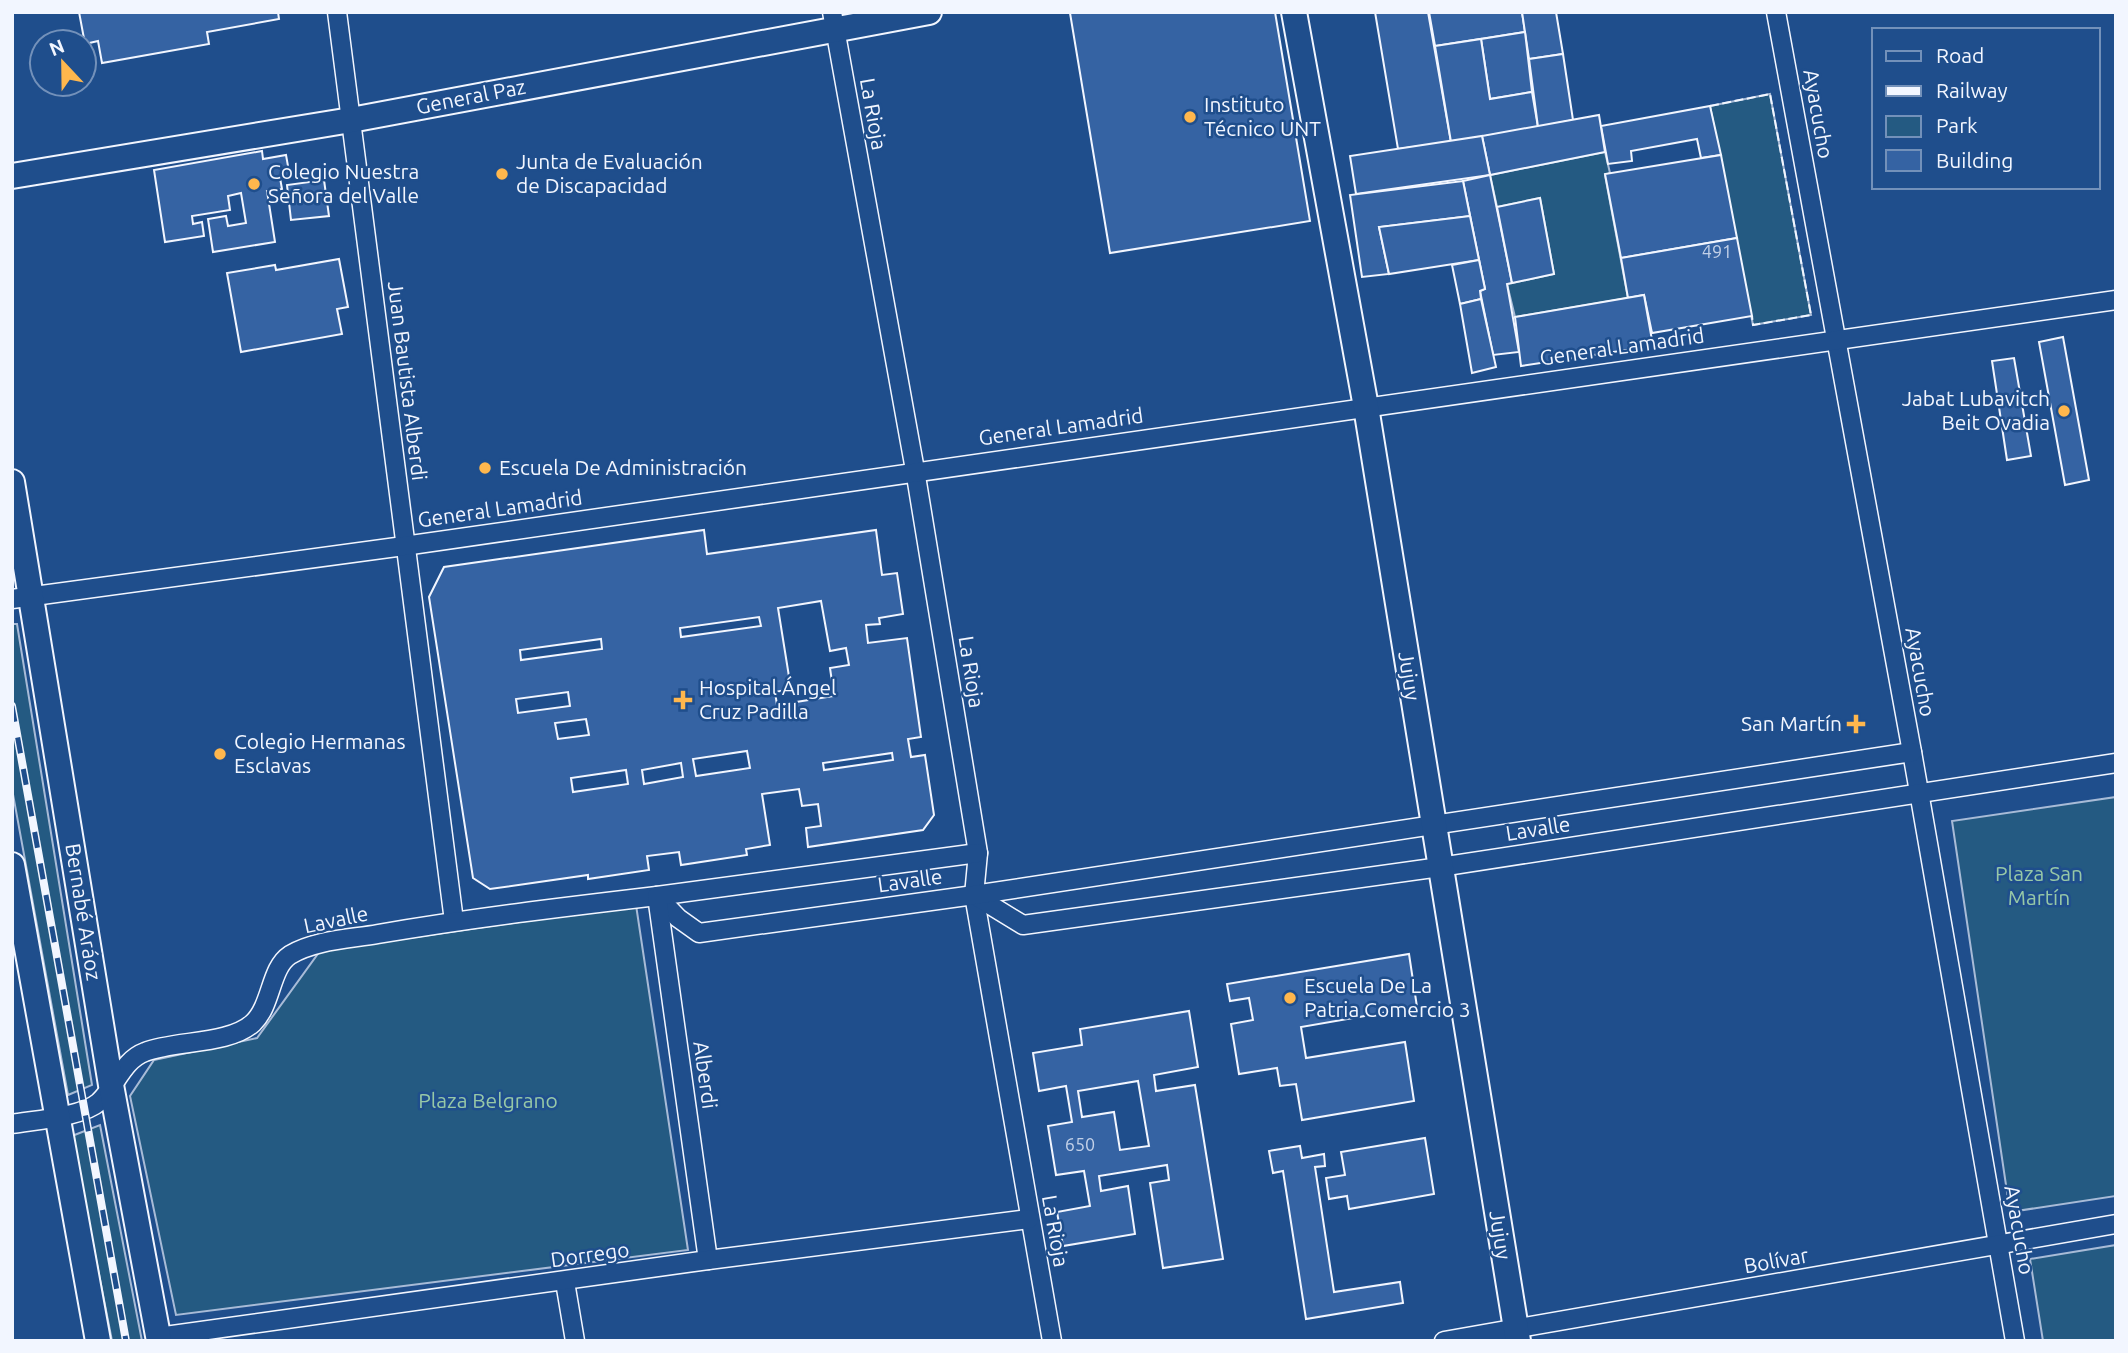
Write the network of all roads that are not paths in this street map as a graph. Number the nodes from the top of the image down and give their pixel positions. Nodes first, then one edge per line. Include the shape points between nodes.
1 (337, 12) edge
2 (929, 12) edge
3 (1293, 12) edge
4 (1776, 12) edge
5 (833, 20) edge
6 (351, 120) junction
7 (12, 176) edge
8 (2116, 300) edge
9 (1836, 340) junction
10 (1366, 407) junction
11 (915, 470) junction
12 (12, 482) edge
13 (404, 546) junction
14 (22, 597) edge
15 (1912, 752) junction
16 (2116, 764) edge
17 (1919, 795) junction
18 (1433, 824) junction
19 (978, 853) junction
20 (1440, 867) junction
21 (13, 871) edge
22 (974, 895) junction
23 (657, 896) junction
24 (454, 921) junction
25 (111, 1085) junction
26 (55, 1116) junction
27 (12, 1124) edge
28 (1029, 1219) junction
29 (2116, 1224) edge
30 (1999, 1244) junction
31 (708, 1260) junction
32 (565, 1282) junction
33 (1517, 1336) edge
34 (158, 1339) edge
35 (98, 1341) edge
36 (575, 1341) edge
37 (1052, 1341) edge
38 (1444, 1341) edge
39 (2015, 1341) edge

1 - 6 street, Juan Bautista Alberdi
2 - 5 street, General Paz
3 - 10 street, Jujuy
4 - 9 street, Ayacucho
5 - 6 street, General Paz
5 - 11 street, La Rioja
6 - 7 street, General Paz
6 - 13 street, Juan Bautista Alberdi
8 - 9 street, General Lamadrid
9 - 10 street, General Lamadrid
9 - 15 street, Ayacucho
10 - 11 street, General Lamadrid
10 - 18 street, Jujuy
11 - 13 street, General Lamadrid
11 - 19 street, La Rioja
12 - 14 street, Bernabé Aráoz
13 - 14 street, General Lamadrid
13 - 24 street, Juan Bautista Alberdi
14 - 25 street, Bernabé Aráoz
15 - 17 street, Ayacucho
15 - 18 street, Lavalle
16 - 17 street, Lavalle
17 - 20 street, Lavalle
17 - 30 street, Ayacucho
18 - 20 street, Jujuy
18 - 22 street, Lavalle
19 - 22 street, La Rioja
19 - 23 street, Lavalle
20 - 22 street, Lavalle via 1023,925
20 - 33 street, Jujuy
21 - 26 street
22 - 23 street, Lavalle via 699,933
22 - 28 street, La Rioja
23 - 24 street, Lavalle
23 - 31 street, Alberdi
24 - 25 street, Lavalle via 313,946 288,956 276,974 265,1010 250,1026 146,1051 132,1059
25 - 26 street, Lavalle via 99,1102 84,1111
25 - 34 street, Bernabé Aráoz
26 - 27 street, Lavalle
26 - 35 street
28 - 31 street, Dorrego
28 - 37 street, La Rioja
29 - 30 street, Bolívar
30 - 33 street, Bolívar
30 - 39 street, Ayacucho
31 - 32 street, Dorrego
32 - 34 street, Dorrego
32 - 36 street
33 - 38 street, Bolívar

